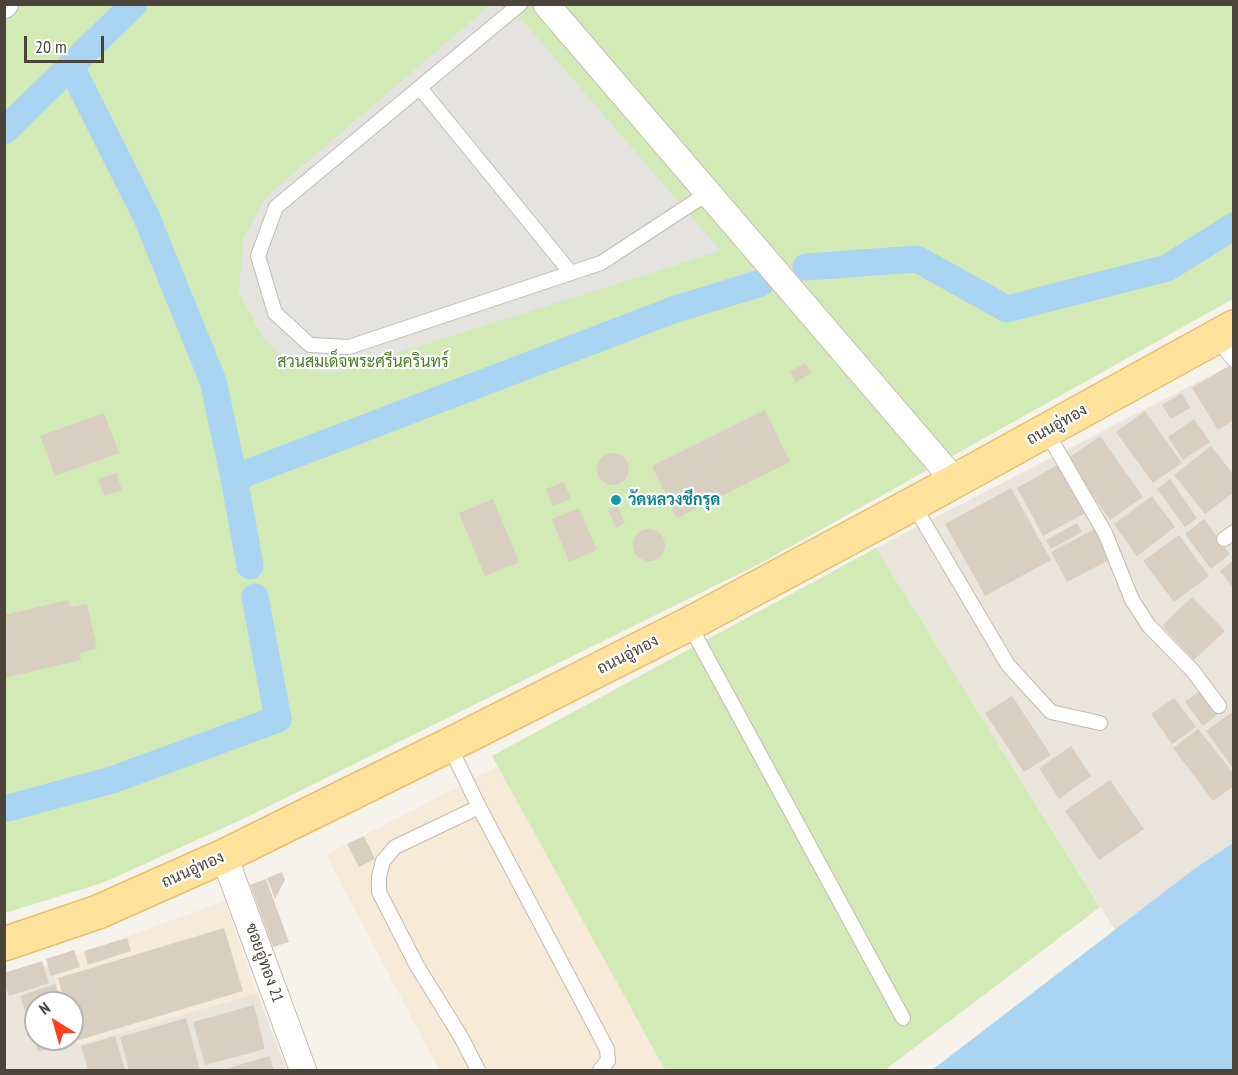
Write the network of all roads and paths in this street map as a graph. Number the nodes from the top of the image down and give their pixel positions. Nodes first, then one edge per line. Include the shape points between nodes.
1 (520, 4) edge
2 (546, 4) edge
3 (420, 88) junction
4 (708, 193) junction
5 (571, 273) junction
6 (1227, 342) edge
7 (1046, 431) junction
8 (955, 481) junction
9 (913, 504) junction
10 (689, 624) junction
11 (1219, 706) dead end
12 (1100, 723) dead end
13 (449, 745) junction
14 (479, 807) junction
15 (224, 856) junction
16 (4, 944) edge
17 (903, 1018) dead end
18 (303, 1071) edge
19 (478, 1071) edge
20 (600, 1071) edge

1 - 3 lane
2 - 4 street
3 - 5 lane
3 - 5 lane via 276,207 258,255 275,313 310,345 349,346
4 - 5 lane via 601,263
4 - 8 street
6 - 7 main road, ถนนอู่ทอง
7 - 8 main road, ถนนอู่ทอง
7 - 11 lane via 1105,533 1132,600 1149,626 1193,671
8 - 9 main road, ถนนอู่ทอง
9 - 10 main road, ถนนอู่ทอง
9 - 12 lane via 1008,665 1051,712
10 - 13 main road, ถนนอู่ทอง
10 - 17 lane
13 - 14 lane
13 - 15 main road, ถนนอู่ทอง
14 - 19 lane via 395,847 383,861 379,876 379,892 400,934
14 - 20 lane via 607,1049 608,1061
15 - 16 main road, ถนนอู่ทอง via 98,912
15 - 18 street, ซอยอู่ทอง 21

